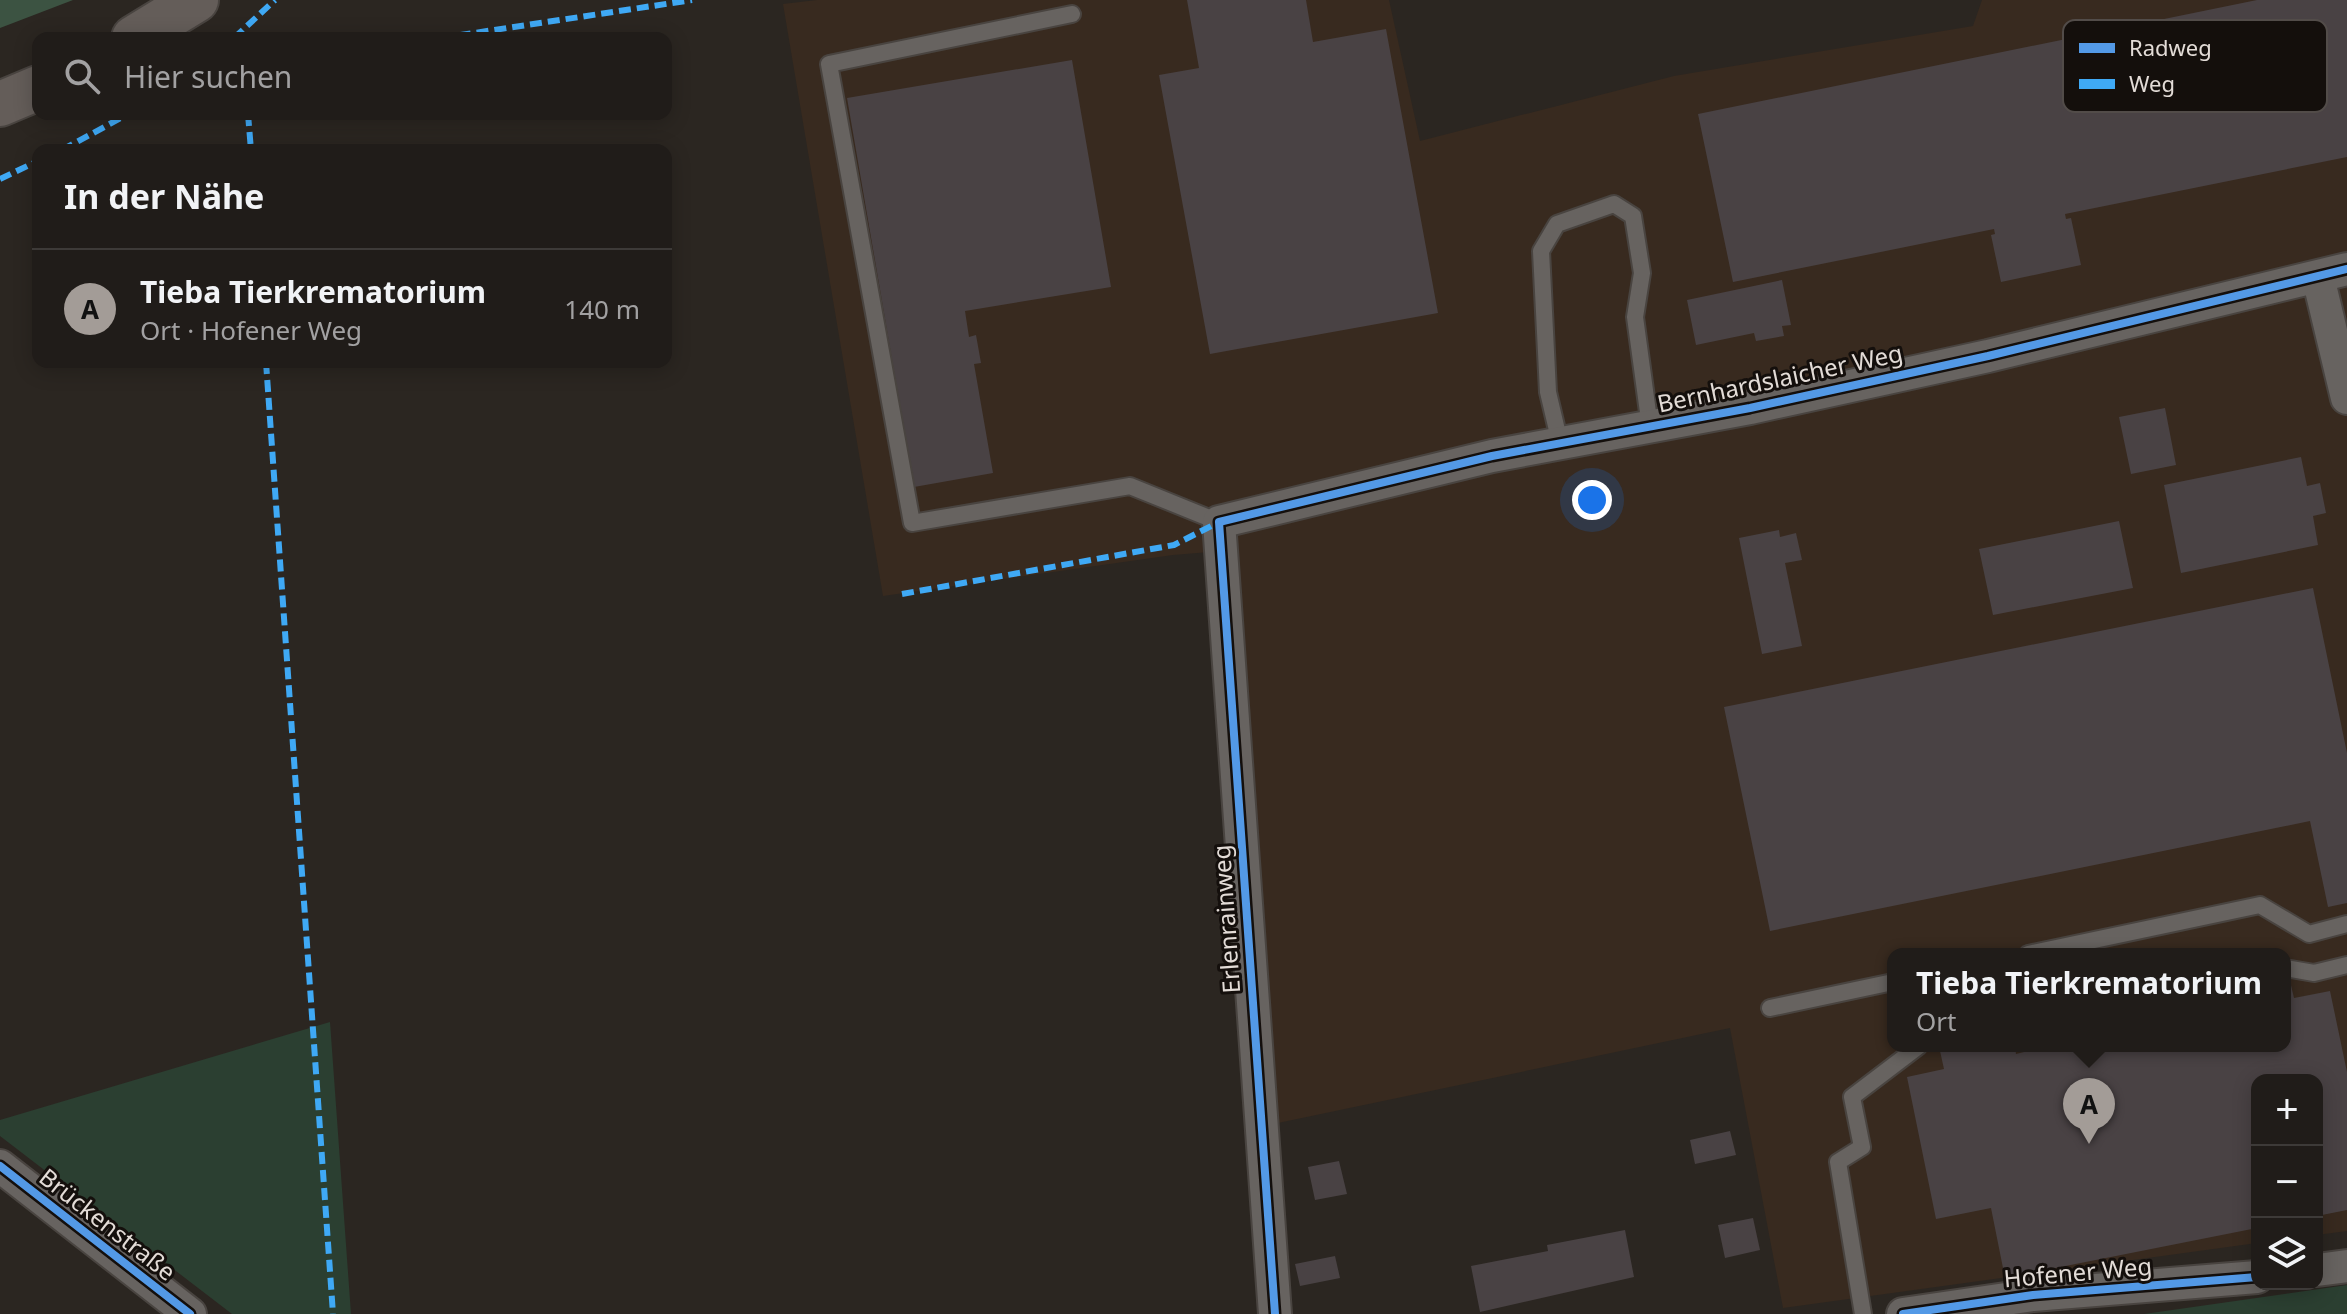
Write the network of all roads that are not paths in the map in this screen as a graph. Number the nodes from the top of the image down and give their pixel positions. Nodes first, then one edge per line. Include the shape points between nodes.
1 (196, 0) edge
2 (1072, 14) dead end
3 (144, 32) edge
4 (32, 91) edge
5 (0, 104) edge
6 (2333, 273) edge
7 (2347, 398) edge
8 (1650, 427) junction
9 (1560, 443) junction
10 (1219, 522) junction
11 (2347, 924) edge
12 (2056, 948) edge
13 (2347, 965) edge
14 (2291, 969) edge
15 (1887, 983) edge
16 (1770, 1008) dead end
17 (1911, 1052) edge
18 (0, 1166) edge
19 (2347, 1266) edge
20 (2323, 1269) edge
21 (2251, 1277) edge
22 (190, 1314) edge
23 (1275, 1314) edge
24 (1863, 1314) edge
25 (1903, 1314) edge

1 - 3 main road
2 - 10 lane via 829,64 912,523 1130,486
4 - 5 main road
6 - 7 street
6 - 8 street, Bernhardslaicher Weg via 1988,356
8 - 9 street, Bernhardslaicher Weg
8 - 9 lane via 1635,317 1642,273 1633,216 1614,204 1557,224 1541,251 1548,392
9 - 10 street, Bernhardslaicher Weg
10 - 23 street, Erlenrainweg
11 - 12 lane via 2309,934 2260,905
13 - 14 lane via 2314,973
15 - 16 lane
17 - 24 lane via 1852,1097 1862,1147 1838,1162
18 - 22 street, Brückenstraße
19 - 20 street
21 - 25 street, Hofener Weg via 2033,1295

